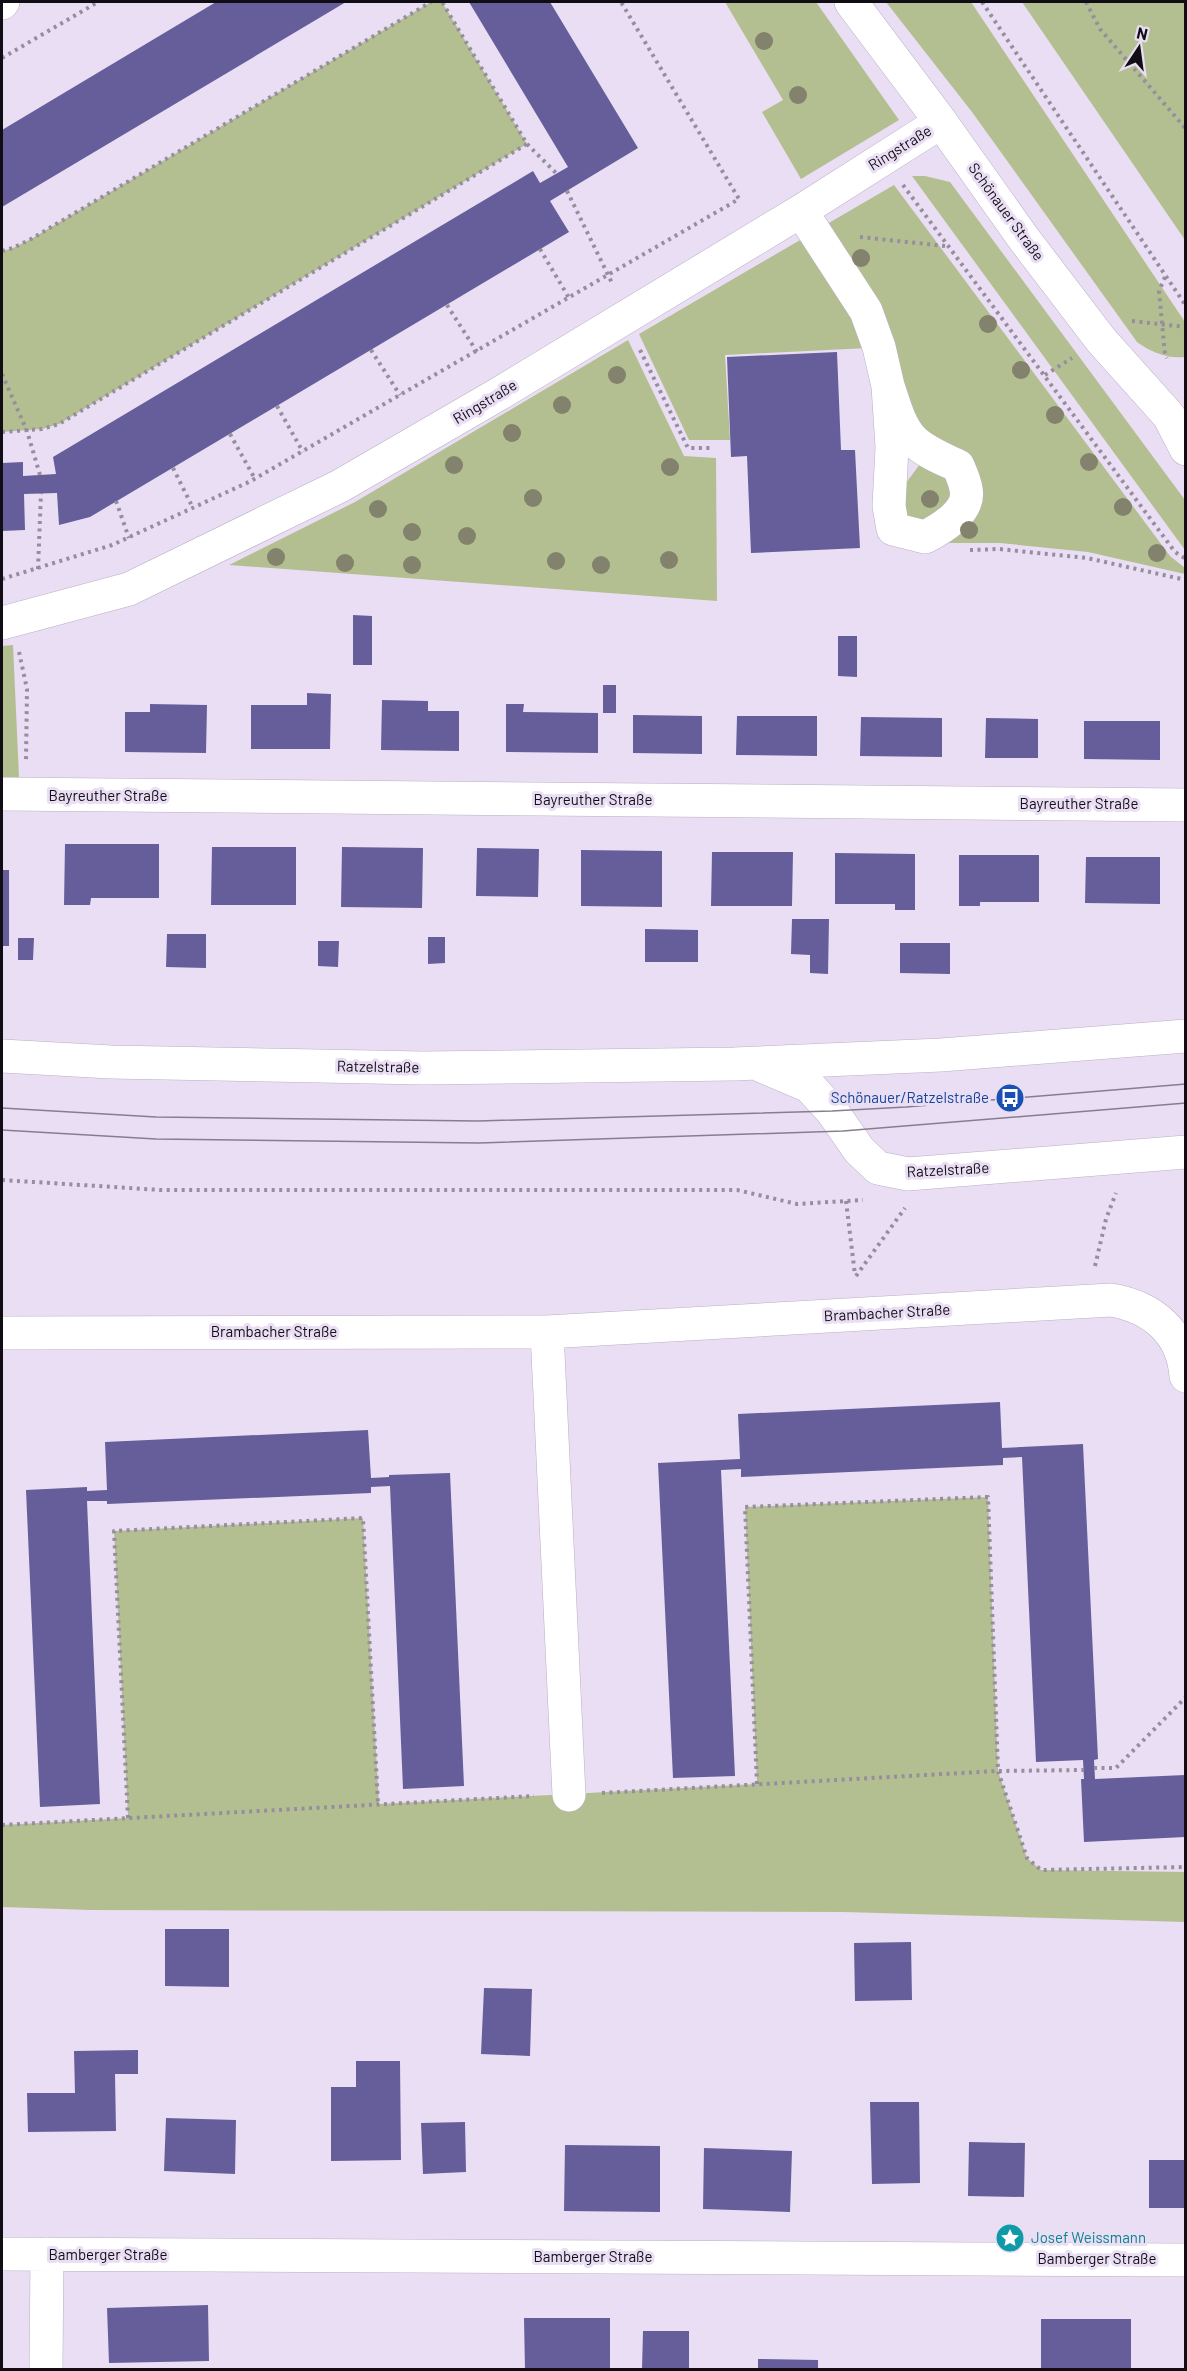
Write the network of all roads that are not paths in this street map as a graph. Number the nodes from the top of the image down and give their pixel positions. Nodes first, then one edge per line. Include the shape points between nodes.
1 (851, 2) edge
2 (942, 122) junction
3 (801, 212) junction
4 (888, 386) dead end
5 (1180, 417) edge
6 (1185, 449) edge
7 (2, 623) edge
8 (13, 794) edge
9 (1185, 805) edge
10 (1185, 1036) edge
11 (2, 1056) edge
12 (755, 1063) junction
13 (1185, 1152) edge
14 (547, 1332) junction
15 (2, 1333) edge
16 (1185, 1376) edge
17 (568, 1795) dead end
18 (2, 2254) edge
19 (47, 2254) junction
20 (1185, 2260) edge
21 (46, 2370) edge

1 - 2 street, Schönauer Straße
2 - 3 street, Ringstraße
2 - 5 street, Schönauer Straße via 1101,340
3 - 4 street via 866,310
3 - 7 street, Ringstraße via 340,486 129,589
5 - 6 street, Schönauer Straße
8 - 9 street, Bayreuther Straße
10 - 12 street, Ratzelstraße
11 - 12 street, Ratzelstraße via 423,1068
12 - 13 street, Ratzelstraße via 808,1086 878,1168 908,1174
14 - 15 street, Brambacher Straße
14 - 16 street, Brambacher Straße via 1111,1300 1143,1309 1157,1319 1177,1341 1185,1359
14 - 17 street
18 - 19 street, Bamberger Straße
19 - 20 street, Bamberger Straße
19 - 21 street

